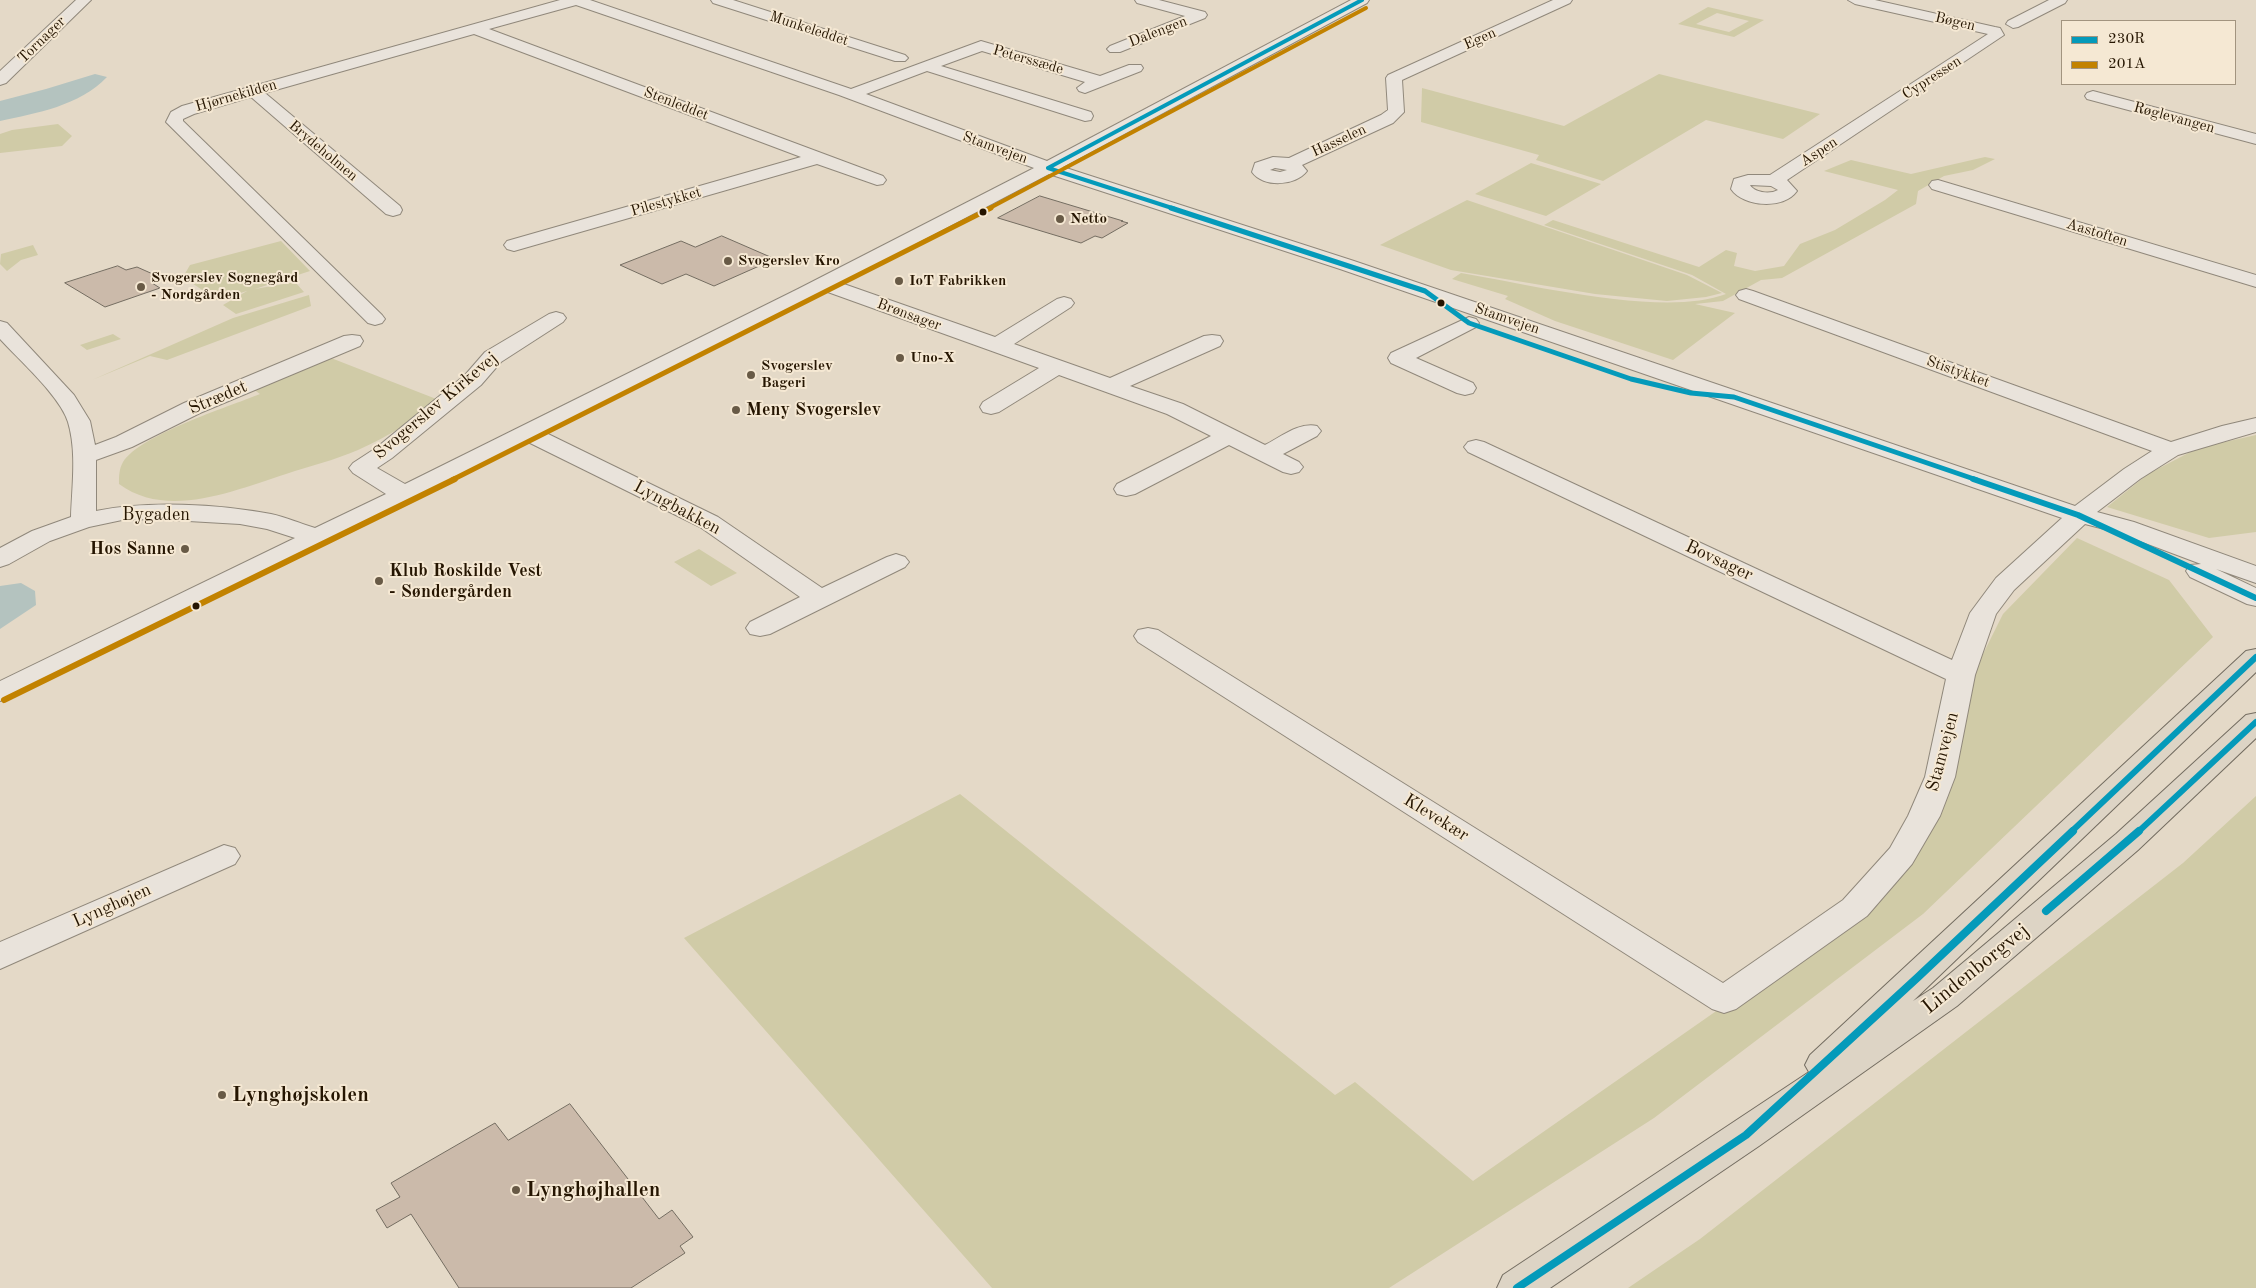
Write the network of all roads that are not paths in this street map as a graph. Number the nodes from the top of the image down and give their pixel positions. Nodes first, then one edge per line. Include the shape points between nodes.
1 (84, 0) edge
2 (576, 0) edge
3 (718, 0) edge
4 (1142, 0) edge
5 (1362, 0) edge
6 (1566, 0) edge
7 (1855, 0) edge
8 (2060, 0) edge
9 (2013, 24) dead end
10 (475, 29) junction
11 (1995, 31) joint
12 (1115, 48) dead end
13 (900, 58) dead end
14 (926, 66) junction
15 (1135, 68) dead end
16 (0, 80) edge
17 (1102, 82) junction
18 (253, 92) junction
19 (852, 94) junction
20 (1072, 94) dead end
21 (2093, 96) dead end
22 (1085, 116) dead end
23 (1387, 119) joint
24 (1863, 123) joint
25 (2256, 139) edge
26 (818, 158) junction
27 (1291, 164) dead end
28 (1048, 168) junction
29 (877, 180) dead end
30 (1774, 181) dead end
31 (1938, 185) dead end
32 (392, 210) dead end
33 (514, 245) dead end
34 (2256, 281) edge
35 (823, 284) junction
36 (1425, 291) junction
37 (1746, 295) dead end
38 (1064, 303) dead end
39 (556, 318) dead end
40 (375, 319) dead end
41 (1469, 323) junction
42 (0, 327) edge
43 (352, 341) dead end
44 (1212, 341) dead end
45 (996, 346) junction
46 (1056, 367) junction
47 (1111, 386) junction
48 (1465, 388) dead end
49 (1734, 397) junction
50 (990, 407) dead end
51 (2256, 425) edge
52 (1309, 430) dead end
53 (527, 432) junction
54 (1228, 436) junction
55 (1476, 447) dead end
56 (2170, 450) junction
57 (1265, 454) junction
58 (84, 457) junction
59 (1292, 468) dead end
60 (1126, 489) dead end
61 (405, 495) junction
62 (2078, 515) junction
63 (83, 521) junction
64 (318, 538) junction
65 (0, 558) edge
66 (896, 562) dead end
67 (2256, 575) edge
68 (819, 598) junction
69 (2256, 598) edge
70 (760, 628) dead end
71 (1148, 636) dead end
72 (2256, 657) edge
73 (1962, 675) junction
74 (0, 692) edge
75 (2256, 722) edge
76 (224, 856) dead end
77 (0, 956) edge
78 (1724, 1000) joint
79 (1746, 1135) junction
80 (1517, 1288) edge

1 - 16 street, Tornager
2 - 10 street, Hjørnekilden
2 - 19 street, Stamvejen
3 - 13 street, Munkeleddet
4 - 12 street, Dalengen via 1200,15
5 - 28 street
6 - 23 street, Egen via 1394,78 1396,112
7 - 11 street, Bøgen
8 - 9 street
10 - 18 street, Hjørnekilden
10 - 26 street, Stenleddet
11 - 24 street, Cypressen via 1996,35
14 - 17 street, Peterssæde via 981,46
14 - 19 street
14 - 22 street
15 - 17 street, Peterssæde
17 - 20 street, Peterssæde
18 - 32 street, Brydeholmen
18 - 40 street, Hjørnekilden via 181,112 174,122
19 - 28 street, Stamvejen
21 - 25 street, Røglevangen
23 - 27 street, Hasselen
24 - 30 street, Aspen
26 - 29 street, Stenleddet
26 - 33 street, Pilestykket
28 - 35 street
28 - 36 street, Stamvejen
31 - 34 street, Aastoften
35 - 45 street, Brønsager
35 - 53 street
36 - 41 street
36 - 49 street, Stamvejen
37 - 56 street, Stistykket
38 - 45 street
39 - 61 street, Svogerslev Kirkevej via 492,357 473,380 361,468
41 - 48 street via 1399,358
41 - 49 street via 1631,379 1691,393
42 - 58 street via 59,391 78,420
43 - 58 street, Strædet
44 - 47 street
45 - 46 street, Brønsager
46 - 47 street, Brønsager
46 - 50 street
47 - 54 street, Brønsager via 1175,409
49 - 62 street, Stamvejen
51 - 56 street, Stamvejen
52 - 57 street
53 - 61 street
53 - 68 street, Lyngbakken via 709,522
54 - 57 street, Brønsager
54 - 60 street
55 - 73 street, Bovsager
56 - 62 street, Stamvejen
57 - 59 street, Brønsager
58 - 63 street
61 - 64 street
62 - 67 street, Stamvejen via 2125,527
62 - 69 street, Stamvejen
62 - 73 street, Stamvejen via 2005,584 1983,613
63 - 64 street, Bygaden via 122,513 154,512 240,517 272,522
63 - 65 street, Bygaden via 41,536
64 - 74 street
66 - 68 street
68 - 70 street
71 - 78 street, Klevekær
72 - 79 main road, Lindenborgvej
73 - 78 street, Stamvejen via 1940,777 1924,816 1901,856 1854,908
75 - 79 main road, Lindenborgvej via 2127,842 1945,997
76 - 77 street, Lynghøjen
79 - 80 main road, Lindenborgvej

